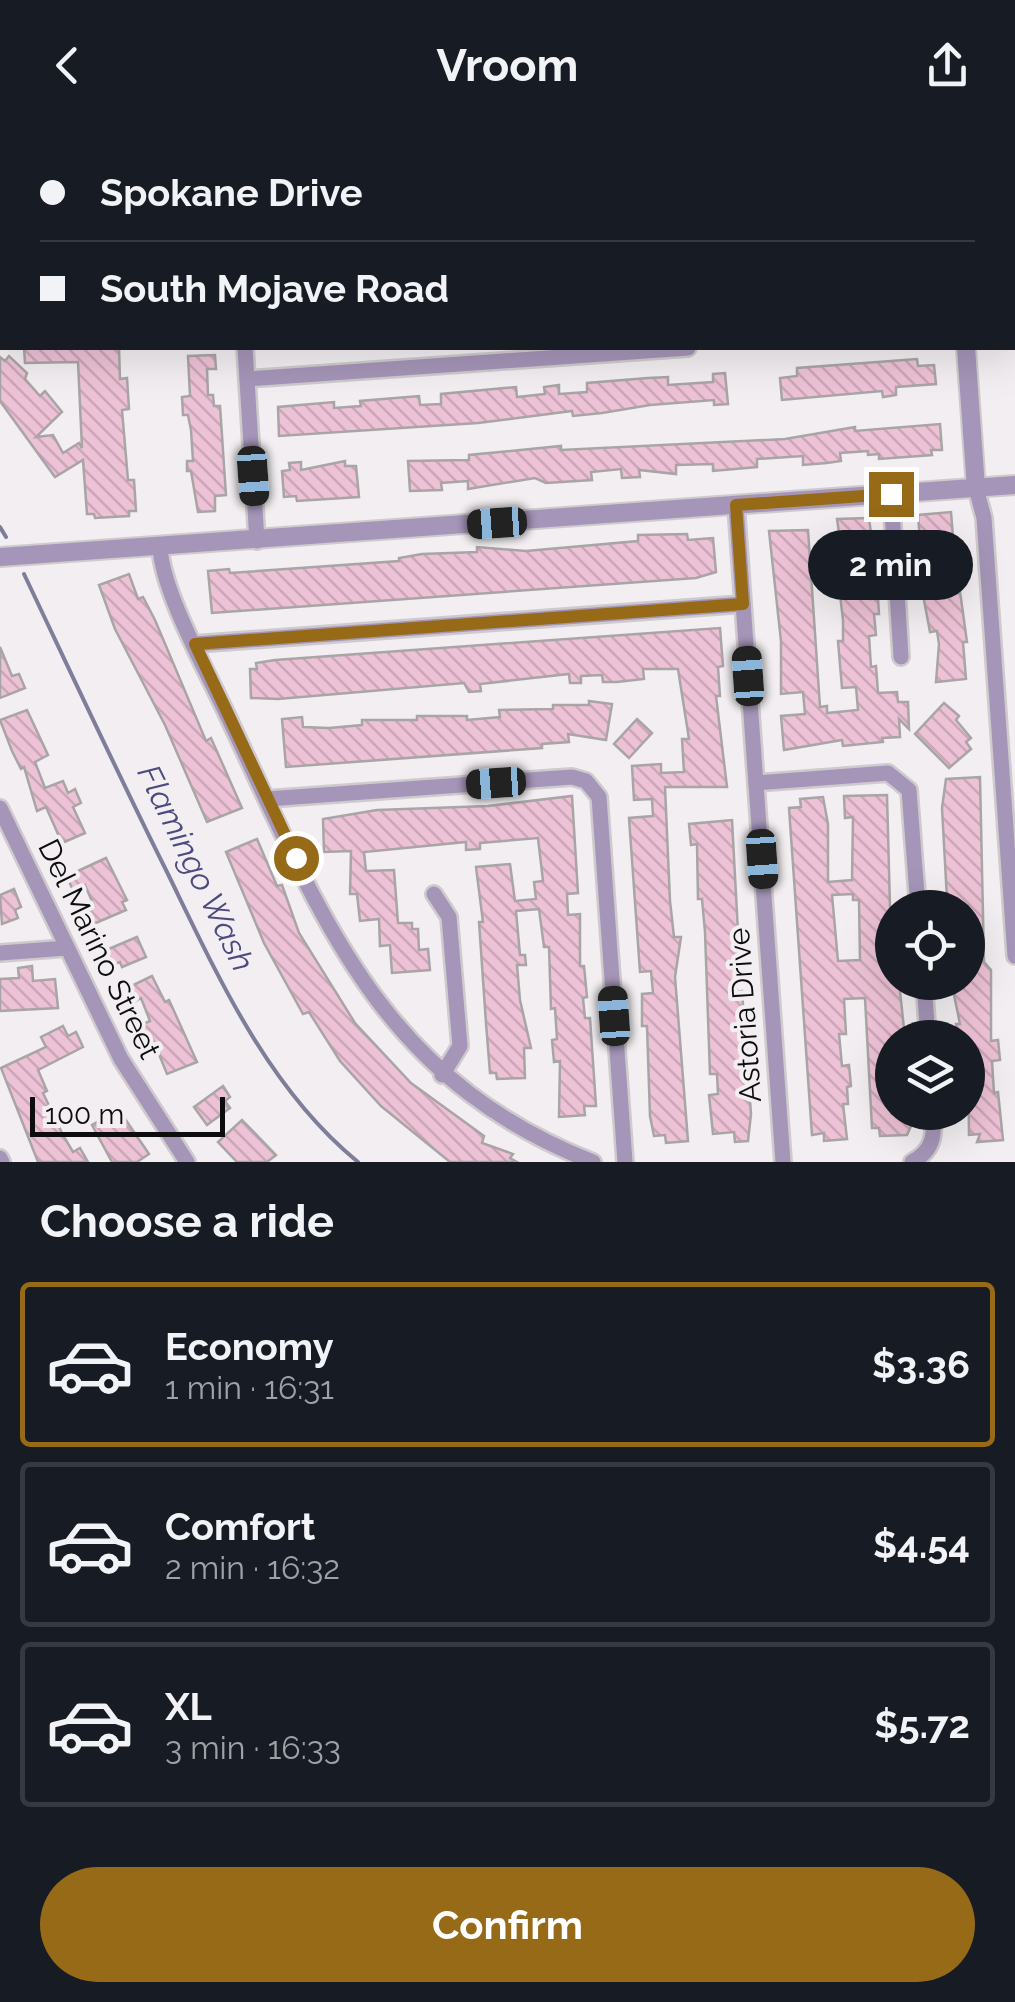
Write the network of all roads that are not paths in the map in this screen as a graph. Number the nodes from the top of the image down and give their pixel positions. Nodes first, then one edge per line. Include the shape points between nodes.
1 (245, 350) edge
2 (411, 350) edge
3 (615, 350) edge
4 (966, 350) edge
5 (579, 351) edge
6 (412, 367) junction
7 (247, 379) junction
8 (1015, 484) edge
9 (976, 488) junction
10 (891, 494) junction
11 (736, 505) junction
12 (258, 540) junction
13 (160, 548) junction
14 (0, 556) edge
15 (743, 604) junction
16 (195, 644) junction
17 (901, 657) dead end
18 (756, 784) junction
19 (267, 799) junction
20 (0, 808) edge
21 (917, 890) edge
22 (434, 894) dead end
23 (67, 948) junction
24 (0, 953) edge
25 (1015, 956) edge
26 (442, 1075) junction
27 (933, 1130) edge
28 (919, 1158) edge
29 (187, 1162) edge
30 (593, 1162) edge
31 (625, 1162) edge
32 (783, 1162) edge

1 - 7 street
2 - 6 street
3 - 5 street
4 - 9 street
5 - 6 street
6 - 7 street
7 - 12 street
8 - 9 street
9 - 10 street
9 - 25 street via 984,518
10 - 11 street
10 - 17 street
11 - 12 street
11 - 15 street, Astoria Drive
12 - 13 street
13 - 14 street
13 - 16 street via 160,563
15 - 16 street
15 - 18 street, Astoria Drive
16 - 19 street
18 - 21 street via 888,773 902,780 909,790
18 - 32 street, Astoria Drive
19 - 26 street via 360,982
19 - 31 street via 586,781 599,796
20 - 23 street, Del Marino Street
22 - 26 street via 450,917 460,1046
23 - 24 street
23 - 29 street, Del Marino Street via 121,1060
26 - 30 street via 540,1142
27 - 28 street

